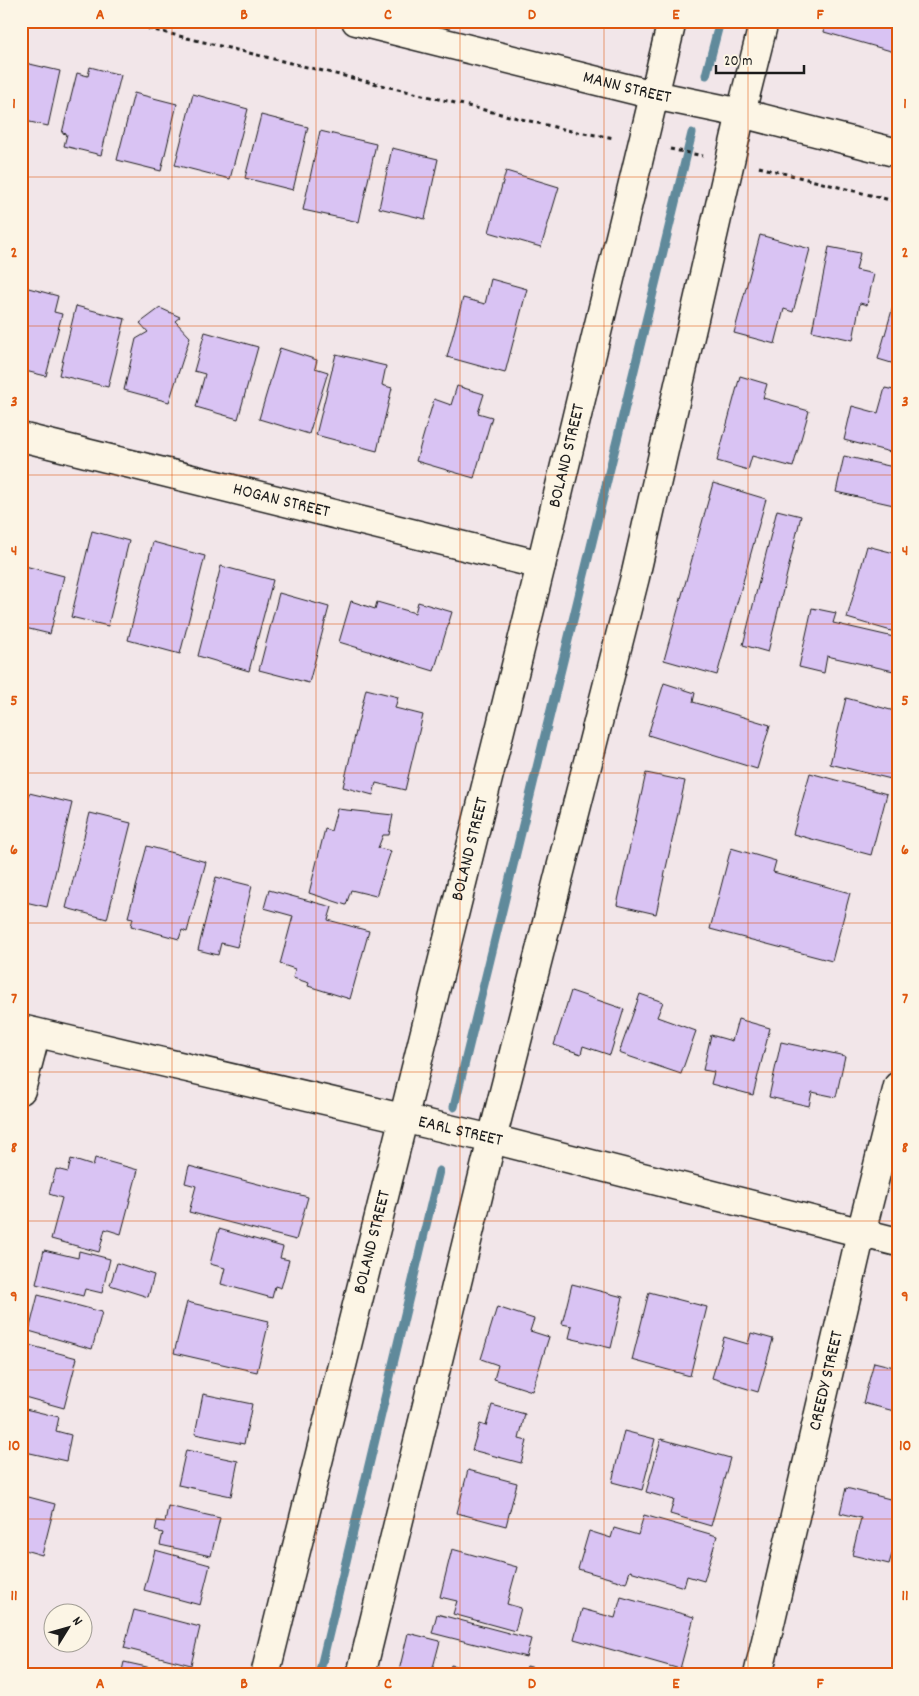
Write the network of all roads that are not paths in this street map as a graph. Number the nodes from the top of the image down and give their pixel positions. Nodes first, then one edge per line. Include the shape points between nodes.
1 (356, 21) edge
2 (672, 21) edge
3 (764, 21) edge
4 (654, 95) junction
5 (740, 114) junction
6 (898, 154) edge
7 (21, 437) edge
8 (541, 565) junction
9 (28, 1031) edge
10 (898, 1086) edge
11 (21, 1090) edge
12 (403, 1119) junction
13 (492, 1139) junction
14 (861, 1233) junction
15 (898, 1242) edge
16 (264, 1675) edge
17 (361, 1675) edge
18 (758, 1675) edge

1 - 4 street, MANN STREET
2 - 4 street, BOLAND STREET
3 - 5 street
4 - 5 street, MANN STREET
4 - 8 street, BOLAND STREET
5 - 6 street, MANN STREET
5 - 13 street via 635,577
7 - 8 street, HOGAN STREET
8 - 12 street, BOLAND STREET
9 - 11 street
9 - 12 street, EARL STREET
10 - 14 street, CREEDY STREET
12 - 13 street, EARL STREET
12 - 16 street, BOLAND STREET
13 - 14 street, EARL STREET
13 - 17 street
14 - 15 street, EARL STREET
14 - 18 street, CREEDY STREET

